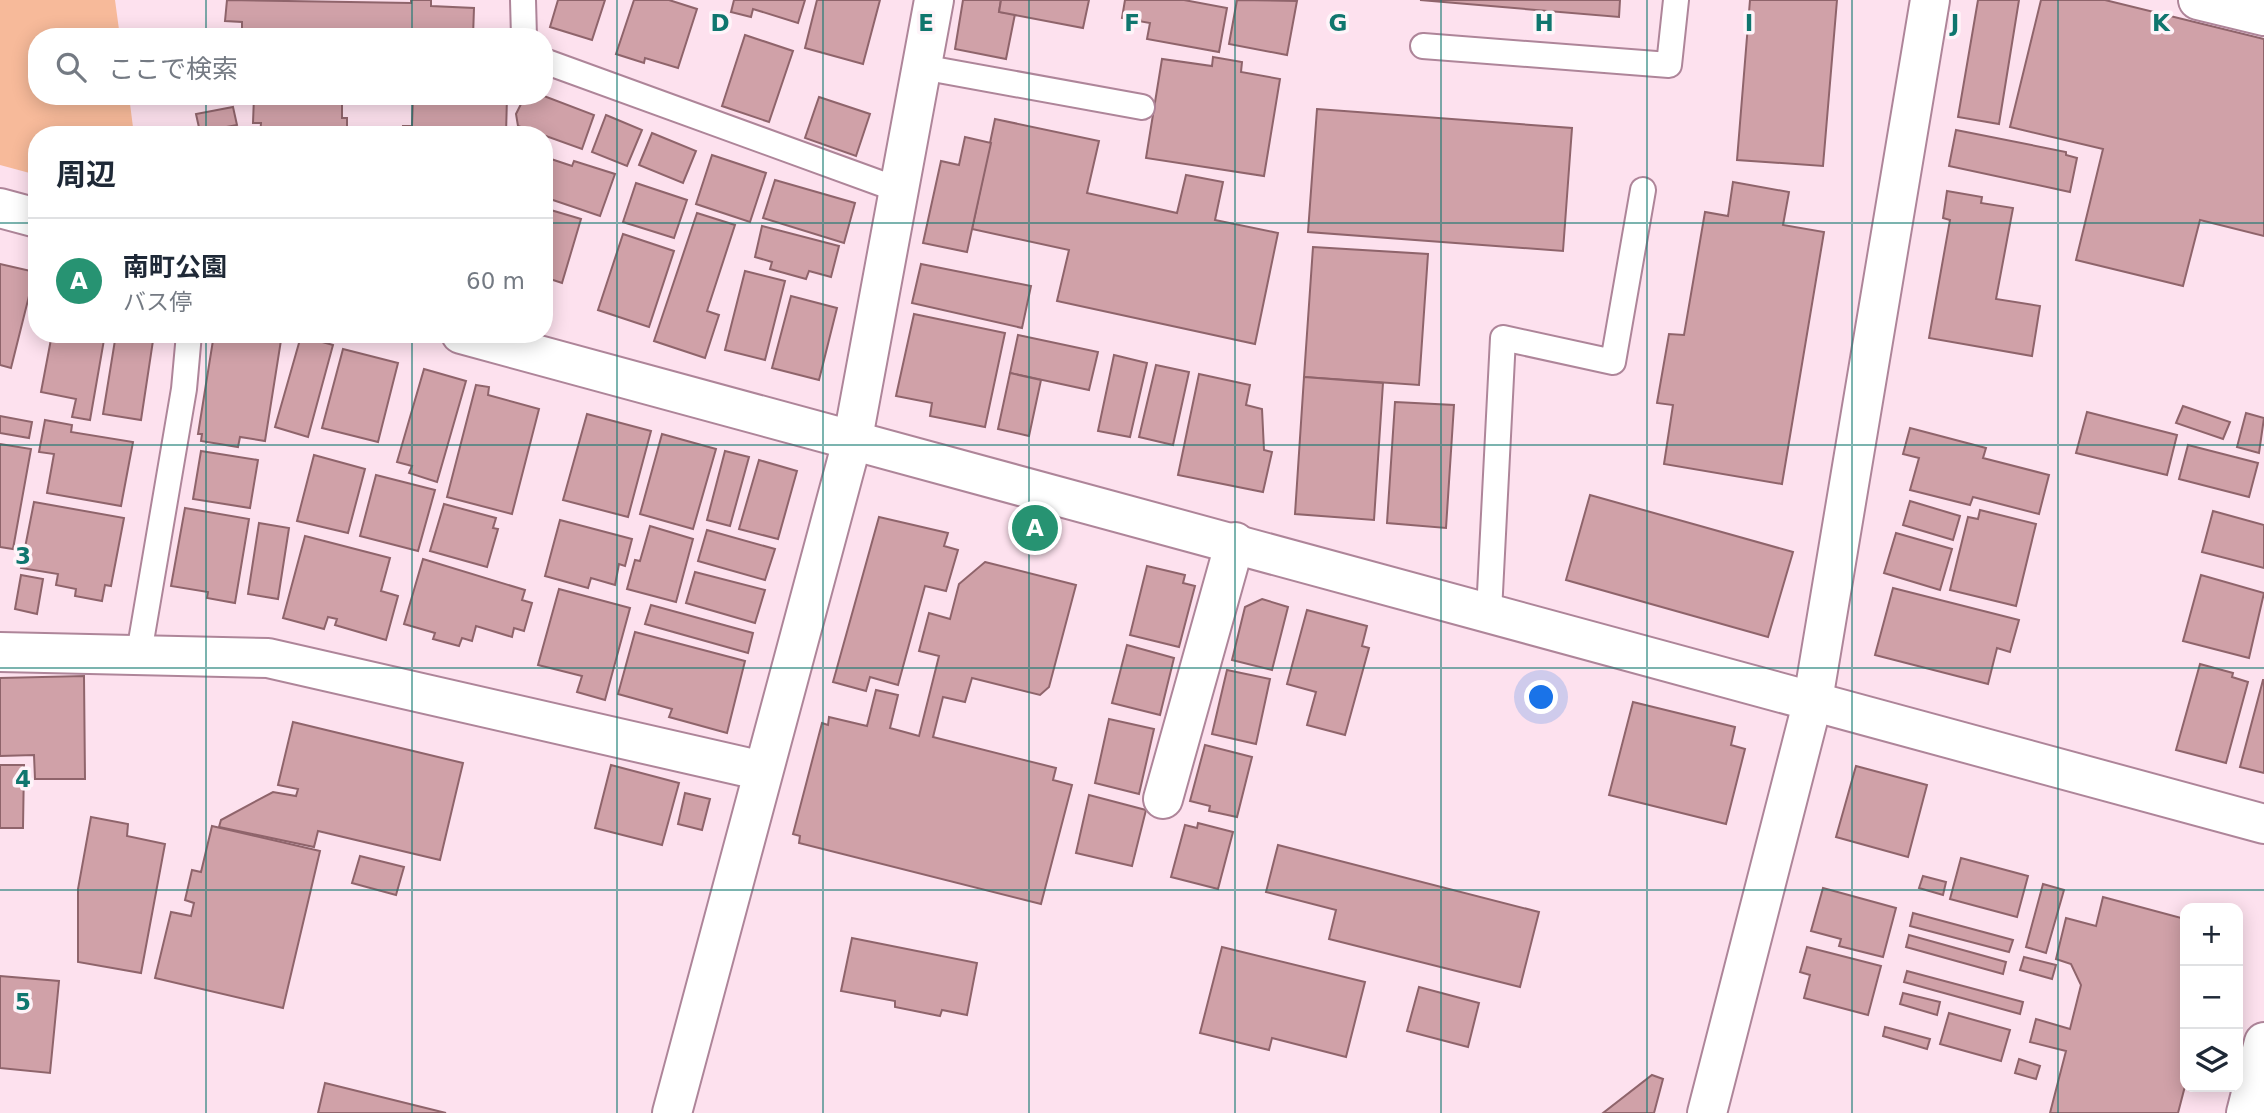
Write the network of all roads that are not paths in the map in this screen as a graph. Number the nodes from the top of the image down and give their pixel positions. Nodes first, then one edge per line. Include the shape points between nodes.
1 (523, 0) edge
2 (934, 0) edge
3 (1676, 0) edge
4 (1930, 0) edge
5 (2198, 0) edge
6 (2264, 16) edge
7 (524, 28) edge
8 (1423, 46) dead end
9 (553, 64) edge
10 (922, 67) junction
11 (1142, 107) dead end
12 (899, 190) junction
13 (1643, 190) dead end
14 (0, 208) edge
15 (28, 216) edge
16 (187, 343) edge
17 (495, 343) edge
18 (853, 438) junction
19 (1235, 542) junction
20 (1489, 612) junction
21 (0, 652) edge
22 (139, 653) junction
23 (1813, 700) junction
24 (763, 771) junction
25 (1163, 799) dead end
26 (2264, 824) edge
27 (2264, 1042) edge
28 (672, 1113) edge
29 (1707, 1113) edge
30 (2246, 1113) edge

1 - 7 lane
2 - 10 street
3 - 8 lane via 1669,65
4 - 23 street
5 - 6 street
9 - 12 lane
10 - 11 lane
10 - 12 street
12 - 18 street
13 - 20 lane via 1612,362 1503,338
14 - 15 street
16 - 22 lane via 184,389
17 - 18 street
18 - 19 street
18 - 24 street
19 - 20 street
19 - 25 street
20 - 23 street
21 - 22 street
22 - 24 street via 268,657
23 - 26 street
23 - 29 street
24 - 28 street
27 - 30 street

